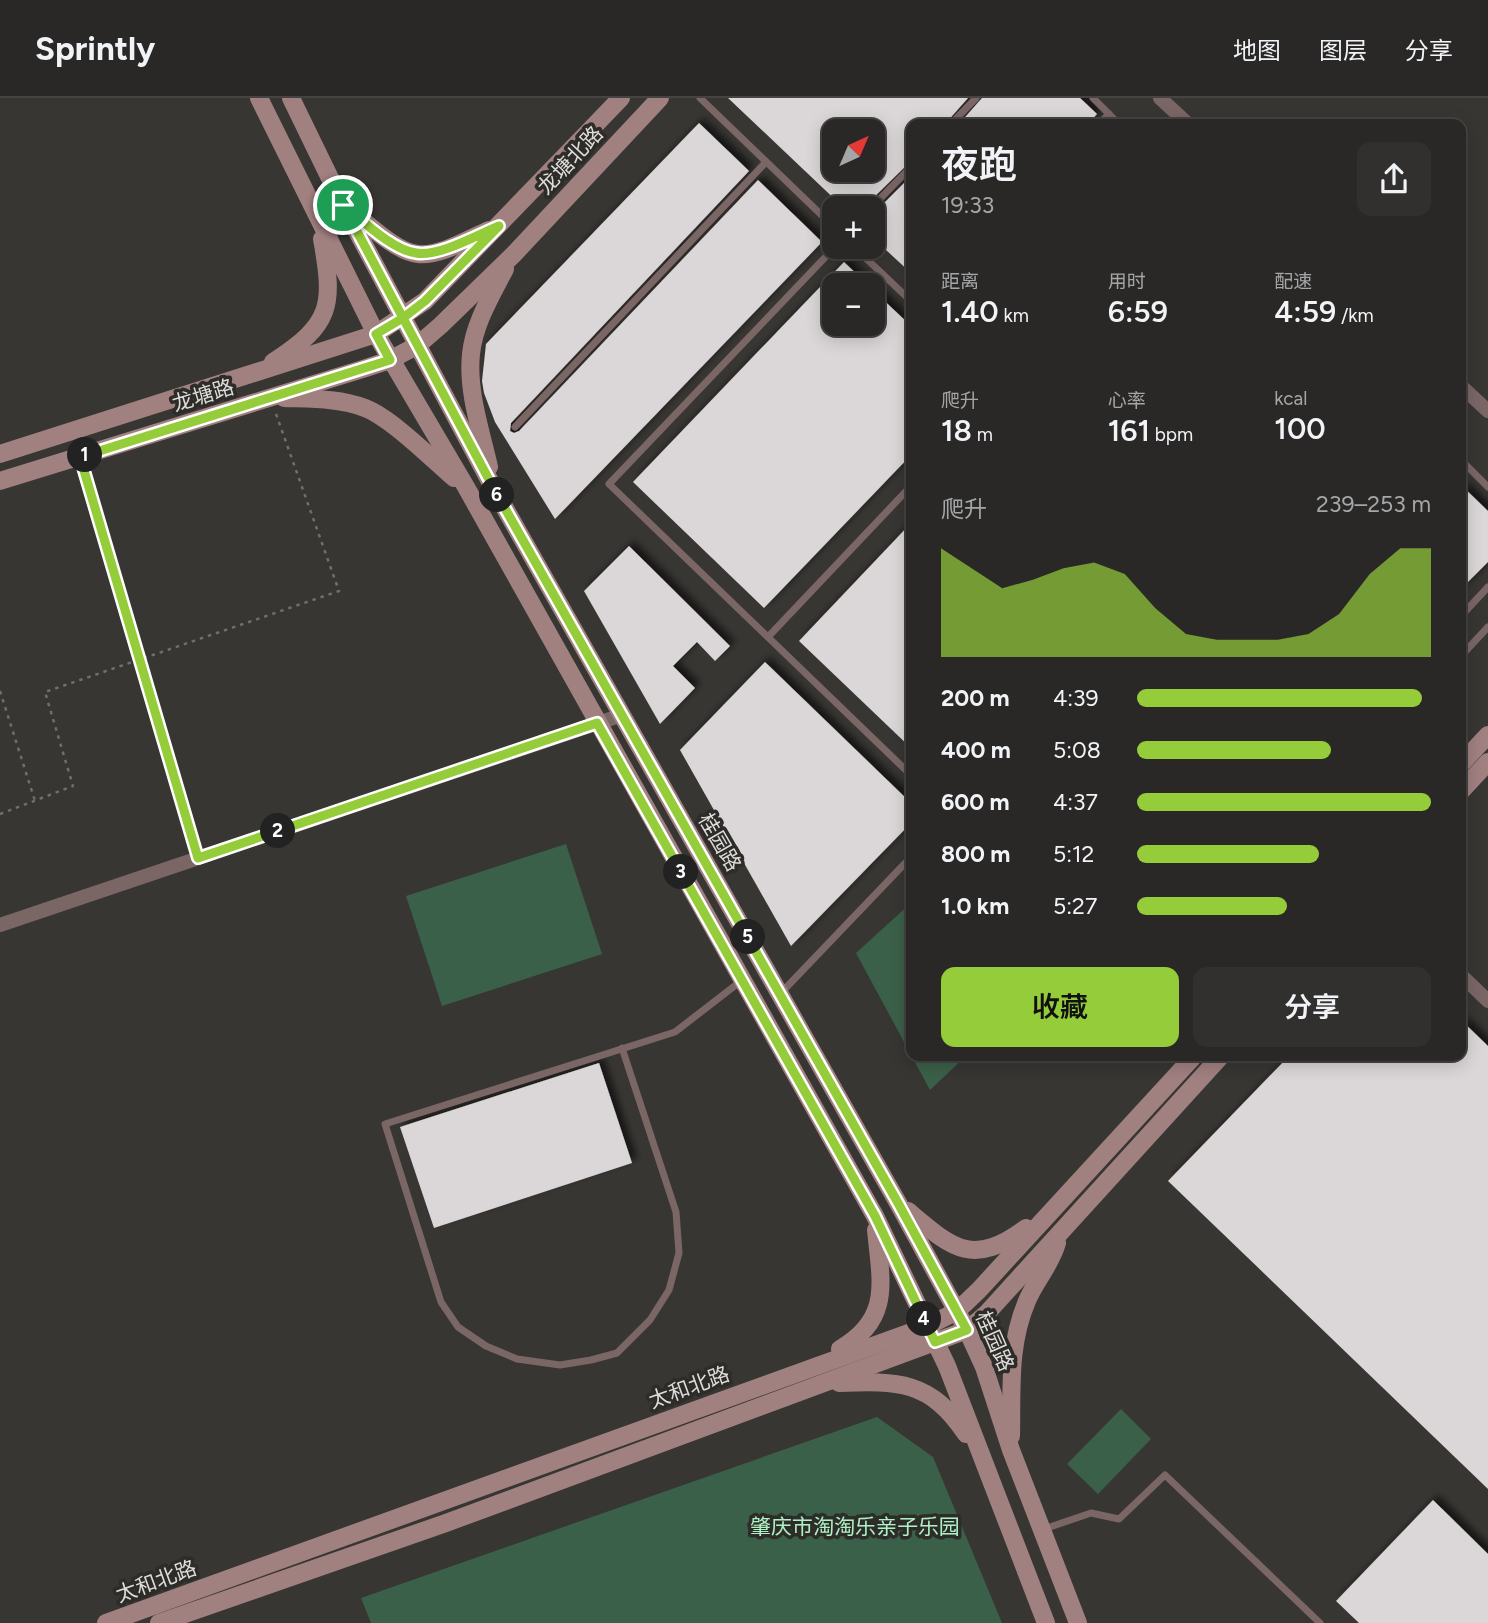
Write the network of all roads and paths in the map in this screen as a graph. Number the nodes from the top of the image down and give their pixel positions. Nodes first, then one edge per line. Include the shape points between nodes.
1 (259, 98) edge
2 (291, 98) edge
3 (621, 98) edge
4 (660, 98) edge
5 (700, 98) edge
6 (976, 98) edge
7 (1093, 98) edge
8 (1160, 98) edge
9 (1109, 114) junction
10 (956, 119) edge
11 (1104, 119) edge
12 (1114, 119) edge
13 (1183, 119) edge
14 (766, 162) junction
15 (906, 172) edge
16 (883, 196) edge
17 (343, 205) junction
18 (822, 216) edge
19 (318, 218) junction
20 (499, 226) junction
21 (514, 254) junction
22 (824, 259) edge
23 (867, 259) edge
24 (906, 296) edge
25 (403, 318) junction
26 (376, 334) junction
27 (418, 345) junction
28 (390, 360) junction
29 (255, 374) junction
30 (1466, 391) edge
31 (270, 398) junction
32 (1488, 411) edge
33 (514, 427) dead end
34 (0, 454) edge
35 (80, 457) junction
36 (1466, 465) edge
37 (0, 481) edge
38 (1488, 486) edge
39 (466, 487) junction
40 (494, 489) junction
41 (906, 491) edge
42 (1488, 587) edge
43 (1466, 610) edge
44 (1488, 627) edge
45 (768, 638) junction
46 (1466, 651) edge
47 (140, 659) junction
48 (0, 691) edge
49 (622, 715) junction
50 (597, 723) junction
51 (1488, 735) edge
52 (1466, 759) edge
53 (1488, 762) edge
54 (906, 770) edge
55 (1466, 786) edge
56 (35, 801) junction
57 (0, 814) edge
58 (198, 858) junction
59 (906, 862) edge
60 (0, 925) edge
61 (742, 980) junction
62 (1466, 980) edge
63 (780, 994) junction
64 (1488, 1001) edge
65 (622, 1048) junction
66 (1189, 1061) edge
67 (1217, 1061) edge
68 (898, 1203) junction
69 (1057, 1205) junction
70 (875, 1216) junction
71 (1059, 1236) junction
72 (957, 1311) junction
73 (967, 1330) junction
74 (932, 1334) junction
75 (804, 1370) junction
76 (821, 1384) junction
77 (1010, 1450) junction
78 (982, 1459) junction
79 (1042, 1530) junction
80 (106, 1623) edge
81 (159, 1623) edge
82 (1046, 1623) edge
83 (1078, 1623) edge
84 (1320, 1623) edge

1 - 19 main road
2 - 17 main road, 桂园路
3 - 20 main road, 龙塘北路
4 - 21 main road, 龙塘北路
5 - 14 lane
6 - 10 lane
7 - 9 lane
8 - 13 street
9 - 11 lane
9 - 12 lane
14 - 18 lane
14 - 33 lane
15 - 16 lane
17 - 20 main road via 403,249 418,254 444,249
17 - 25 main road, 桂园路
19 - 26 main road
19 - 29 main road via 329,277 323,315 301,344
20 - 25 main road, 龙塘北路
21 - 27 main road, 龙塘路
21 - 40 main road via 476,331 471,355 471,384
22 - 45 lane via 609,484
23 - 24 lane
25 - 26 main road, 龙塘北路
25 - 27 main road, 桂园路
26 - 28 main road
26 - 29 main road, 龙塘北路
27 - 28 main road, 龙塘路
27 - 40 main road, 桂园路
28 - 31 main road, 龙塘路
28 - 39 main road
29 - 34 main road
30 - 32 street
31 - 35 main road, 龙塘路
31 - 39 main road via 326,400 367,408
31 - 47 path via 339,591
35 - 37 main road, 龙塘路
35 - 47 path
36 - 38 lane
39 - 50 main road
40 - 49 main road, 桂园路
41 - 45 lane
42 - 43 lane
44 - 46 lane
45 - 54 lane
47 - 56 path via 45,692 73,786
47 - 58 path
48 - 56 path
49 - 50 street
49 - 63 main road, 桂园路
50 - 58 street
50 - 61 main road
51 - 52 main road
53 - 55 main road
56 - 57 path
58 - 60 street
59 - 63 lane
61 - 65 lane via 675,1032
61 - 70 main road
62 - 64 street
63 - 68 main road, 桂园路
65 - 65 lane via 385,1124 440,1302 458,1327 517,1359 560,1365 617,1353 650,1320 669,1290 680,1253 676,1212
66 - 69 main road, 太和北路
67 - 71 main road, 太和北路
68 - 69 main road via 951,1245 969,1250 1006,1243
68 - 72 main road, 桂园路
69 - 72 main road, 太和北路
70 - 74 main road
70 - 75 main road via 881,1281 876,1312 856,1340
71 - 73 main road, 太和北路
71 - 77 main road via 1054,1256 1027,1300 1013,1347
72 - 73 main road, 桂园路
72 - 74 main road, 太和北路
73 - 74 main road, 太和北路
73 - 77 main road, 桂园路 via 984,1367
74 - 75 main road, 太和北路
74 - 76 main road, 太和北路
74 - 78 main road
75 - 80 main road, 太和北路
76 - 78 main road via 887,1382 920,1389 955,1418
76 - 81 main road, 太和北路
77 - 79 main road, 桂园路
78 - 82 main road
79 - 83 main road, 桂园路
79 - 84 lane via 1091,1513 1119,1519 1165,1475

